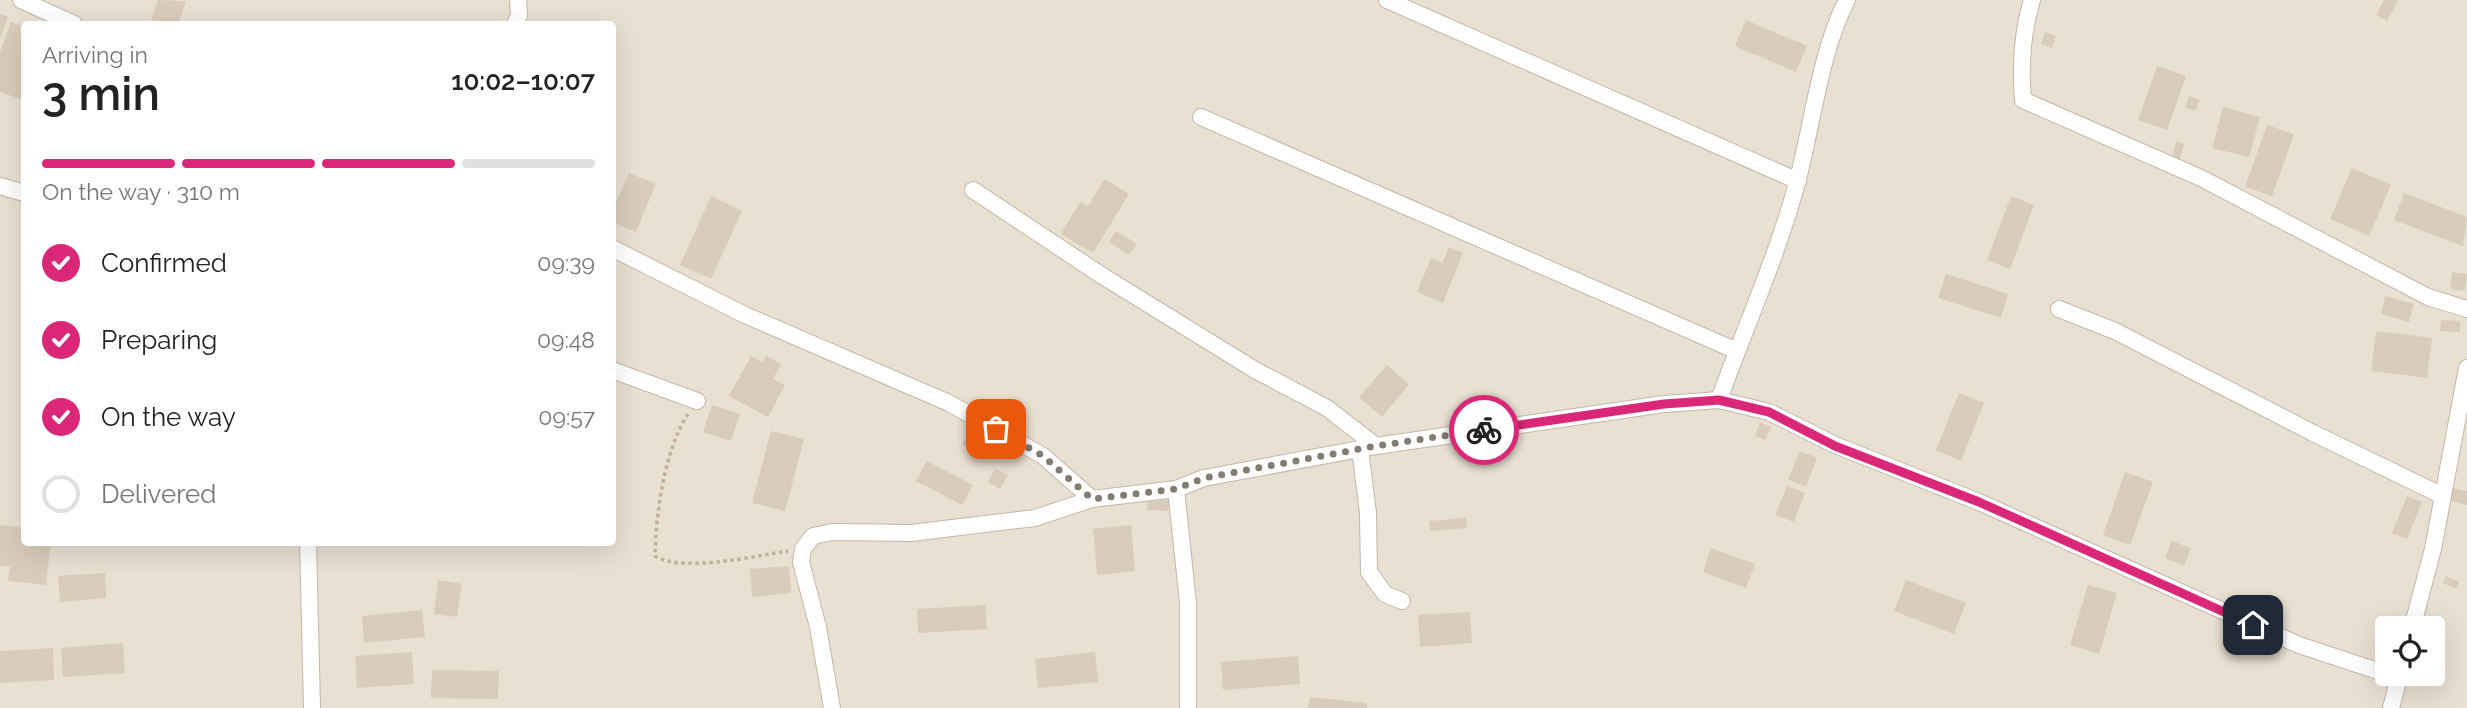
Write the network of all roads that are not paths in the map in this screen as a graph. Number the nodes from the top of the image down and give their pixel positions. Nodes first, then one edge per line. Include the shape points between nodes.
1 (21, 0) edge
2 (518, 0) edge
3 (1387, 0) edge
4 (2032, 0) edge
5 (1841, 2) edge
6 (67, 21) edge
7 (516, 21) edge
8 (1201, 117) dead end
9 (1798, 180) junction
10 (973, 190) dead end
11 (1, 192) edge
12 (21, 193) edge
13 (616, 250) edge
14 (2059, 309) dead end
15 (2467, 309) edge
16 (1737, 351) junction
17 (2467, 368) edge
18 (616, 371) edge
19 (1719, 400) junction
20 (697, 401) road end
21 (1368, 448) junction
22 (1176, 489) junction
23 (2443, 496) junction
24 (1092, 499) junction
25 (308, 546) edge
26 (1402, 601) dead end
27 (2415, 616) edge
28 (2375, 668) edge
29 (2397, 686) edge
30 (312, 708) edge
31 (832, 708) edge
32 (1188, 708) edge
33 (2391, 708) edge

1 - 6 street
2 - 7 street
3 - 9 street
4 - 15 street via 2024,25 2023,100 2143,150 2428,297
5 - 9 street
8 - 16 street
9 - 16 street
10 - 21 street via 1255,370 1328,408
11 - 12 street
13 - 24 street via 745,315 949,402 1043,456
14 - 23 street via 2115,331
16 - 19 street
17 - 23 street
18 - 20 street
19 - 21 street
19 - 28 street via 1769,412 1835,446 1979,502 2299,645
21 - 22 street via 1204,478
21 - 26 street via 1369,572 1385,594
22 - 24 street
22 - 32 street via 1188,603
23 - 27 street
24 - 31 street via 1023,519 911,533 813,536 803,549 801,562
25 - 30 street
29 - 33 street

